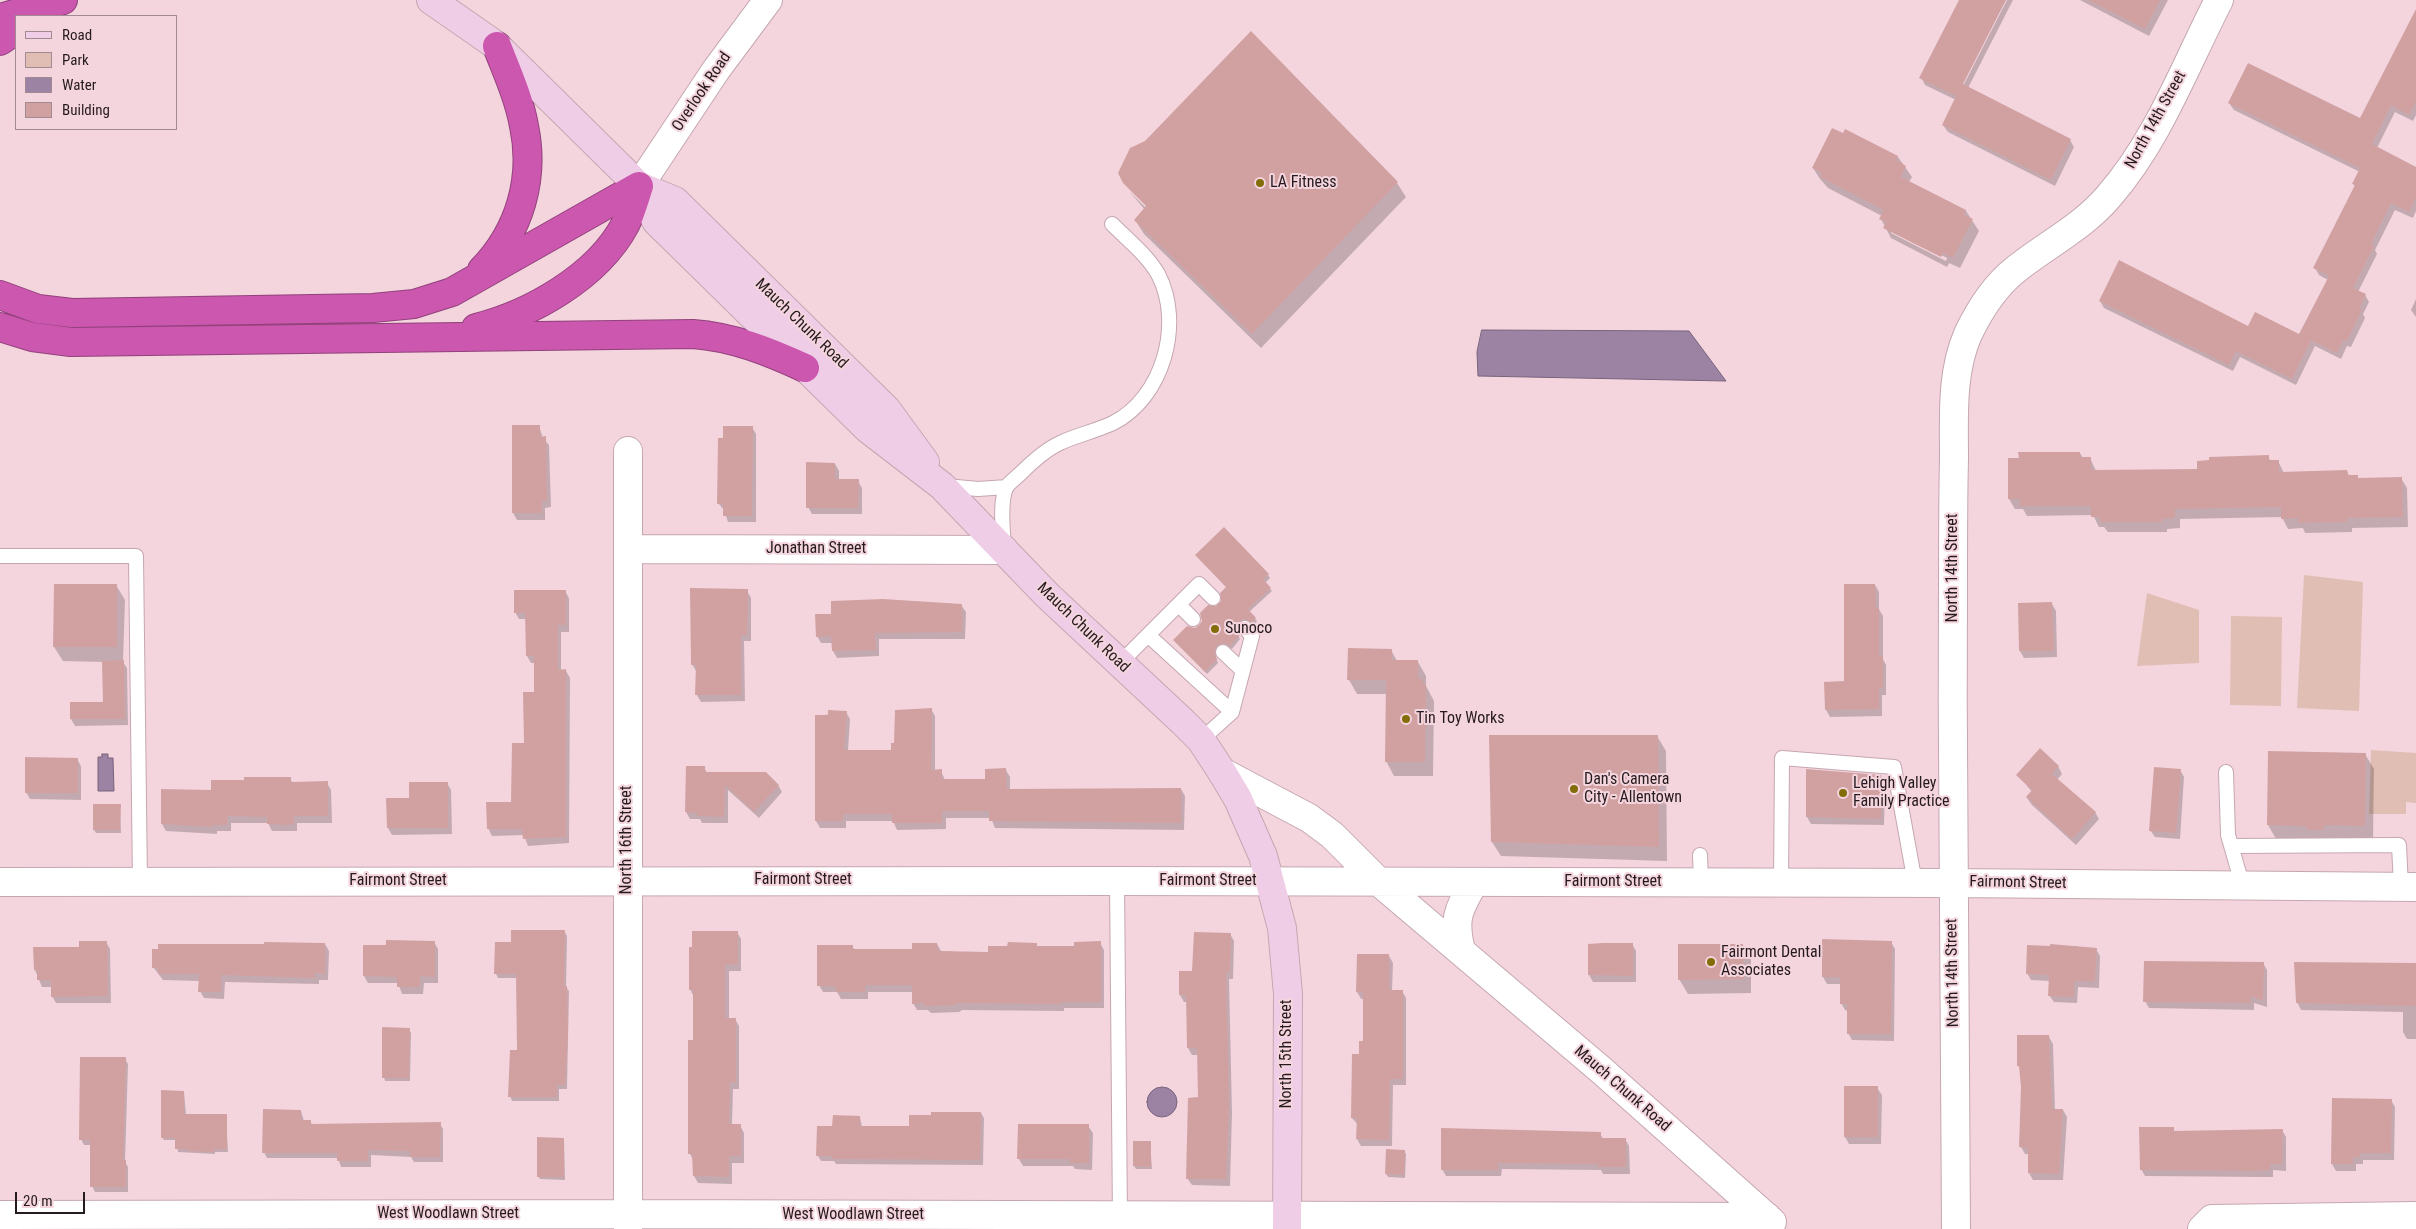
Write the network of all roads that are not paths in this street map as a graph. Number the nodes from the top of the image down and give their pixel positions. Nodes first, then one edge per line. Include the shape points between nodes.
1 (63, 0) edge
2 (431, 0) edge
3 (465, 0) edge
4 (768, 0) edge
5 (2219, 0) edge
6 (40, 15) edge
7 (0, 18) edge
8 (15, 31) edge
9 (0, 41) edge
10 (497, 46) junction
11 (639, 186) junction
12 (1112, 224) dead end
13 (467, 284) junction
14 (0, 295) edge
15 (0, 327) edge
16 (438, 336) junction
17 (805, 368) junction
18 (628, 451) dead end
19 (942, 486) junction
20 (1007, 487) junction
21 (628, 549) junction
22 (1004, 550) junction
23 (0, 556) edge
24 (1213, 598) dead end
25 (1179, 605) junction
26 (1193, 619) dead end
27 (1245, 628) dead end
28 (1148, 635) junction
29 (1224, 652) dead end
30 (1120, 663) junction
31 (1242, 670) junction
32 (1232, 712) junction
33 (1200, 740) junction
34 (1222, 772) junction
35 (2226, 772) dead end
36 (2232, 846) junction
37 (1700, 854) dead end
38 (627, 880) junction
39 (1117, 881) junction
40 (1271, 881) junction
41 (0, 882) edge
42 (1379, 882) junction
43 (1474, 882) junction
44 (1701, 882) junction
45 (1782, 882) junction
46 (1951, 882) junction
47 (140, 883) junction
48 (1915, 883) junction
49 (2243, 887) junction
50 (2409, 887) edge
51 (1460, 951) junction
52 (0, 1215) edge
53 (2416, 1216) edge
54 (456, 1221) edge
55 (628, 1221) edge
56 (1287, 1222) edge
57 (1120, 1223) edge
58 (1774, 1223) edge
59 (1956, 1229) edge
60 (2202, 1229) edge

1 - 6 highway
1 - 7 highway
2 - 10 main road, Mauch Chunk Road
3 - 10 main road, Mauch Chunk Road
4 - 11 street, Overlook Road via 716,70
5 - 46 street, North 14th Street via 2156,128 2128,172 2106,199 2070,231 2012,272 1982,308 1962,350 1954,387
8 - 9 highway
10 - 11 main road, Mauch Chunk Road
10 - 13 highway via 524,125 528,172 513,227 490,262
11 - 13 highway
11 - 16 highway via 625,225 613,242 566,287 511,317
11 - 17 main road, Mauch Chunk Road via 656,221
11 - 19 main road, Mauch Chunk Road via 675,201 882,404
12 - 20 lane via 1149,261 1165,292 1170,329 1159,369 1152,386 1129,411 1114,422 1059,443
13 - 14 highway via 434,299 373,308 72,313 38,309
15 - 16 highway via 32,337 72,342
16 - 17 highway via 672,333 713,336 753,346
17 - 19 main road, Mauch Chunk Road via 868,430
18 - 21 street, North 16th Street
19 - 20 lane
19 - 22 main road, Mauch Chunk Road
20 - 22 lane via 1003,514
21 - 22 street, Jonathan Street
21 - 38 street, North 16th Street
22 - 30 main road, Mauch Chunk Road
23 - 47 lane via 136,556
24 - 25 lane via 1199,584
25 - 26 lane
25 - 28 lane
27 - 31 lane via 1252,636
28 - 30 lane
28 - 32 lane
29 - 31 lane
30 - 33 main road, Mauch Chunk Road
31 - 32 lane
32 - 33 lane
33 - 34 main road, Mauch Chunk Road
34 - 40 main road, Mauch Chunk Road via 1252,828
34 - 42 street, Mauch Chunk Road via 1309,818 1332,835
35 - 36 lane via 2228,835
36 - 49 lane
36 - 50 lane via 2399,845
37 - 44 lane
38 - 39 street, Fairmont Street
38 - 47 street, Fairmont Street
38 - 55 street, North 16th Street
39 - 40 street, Fairmont Street
39 - 57 lane
40 - 42 street, Fairmont Street
40 - 56 main road, North 15th Street via 1282,928 1288,994
41 - 47 street, Fairmont Street
42 - 43 street, Fairmont Street
42 - 51 street, Mauch Chunk Road
43 - 44 street, Fairmont Street
43 - 51 street via 1457,916
44 - 45 street, Fairmont Street
45 - 48 street, Fairmont Street
45 - 48 lane via 1782,758 1894,767
46 - 48 street, Fairmont Street
46 - 49 street, Fairmont Street
46 - 59 street, North 14th Street
49 - 50 street, Fairmont Street
51 - 58 street, Mauch Chunk Road
52 - 54 street, West Woodlawn Street
53 - 60 street via 2212,1219
54 - 55 street, West Woodlawn Street
55 - 57 street, West Woodlawn Street
56 - 57 street, West Woodlawn Street
56 - 58 street, West Woodlawn Street

